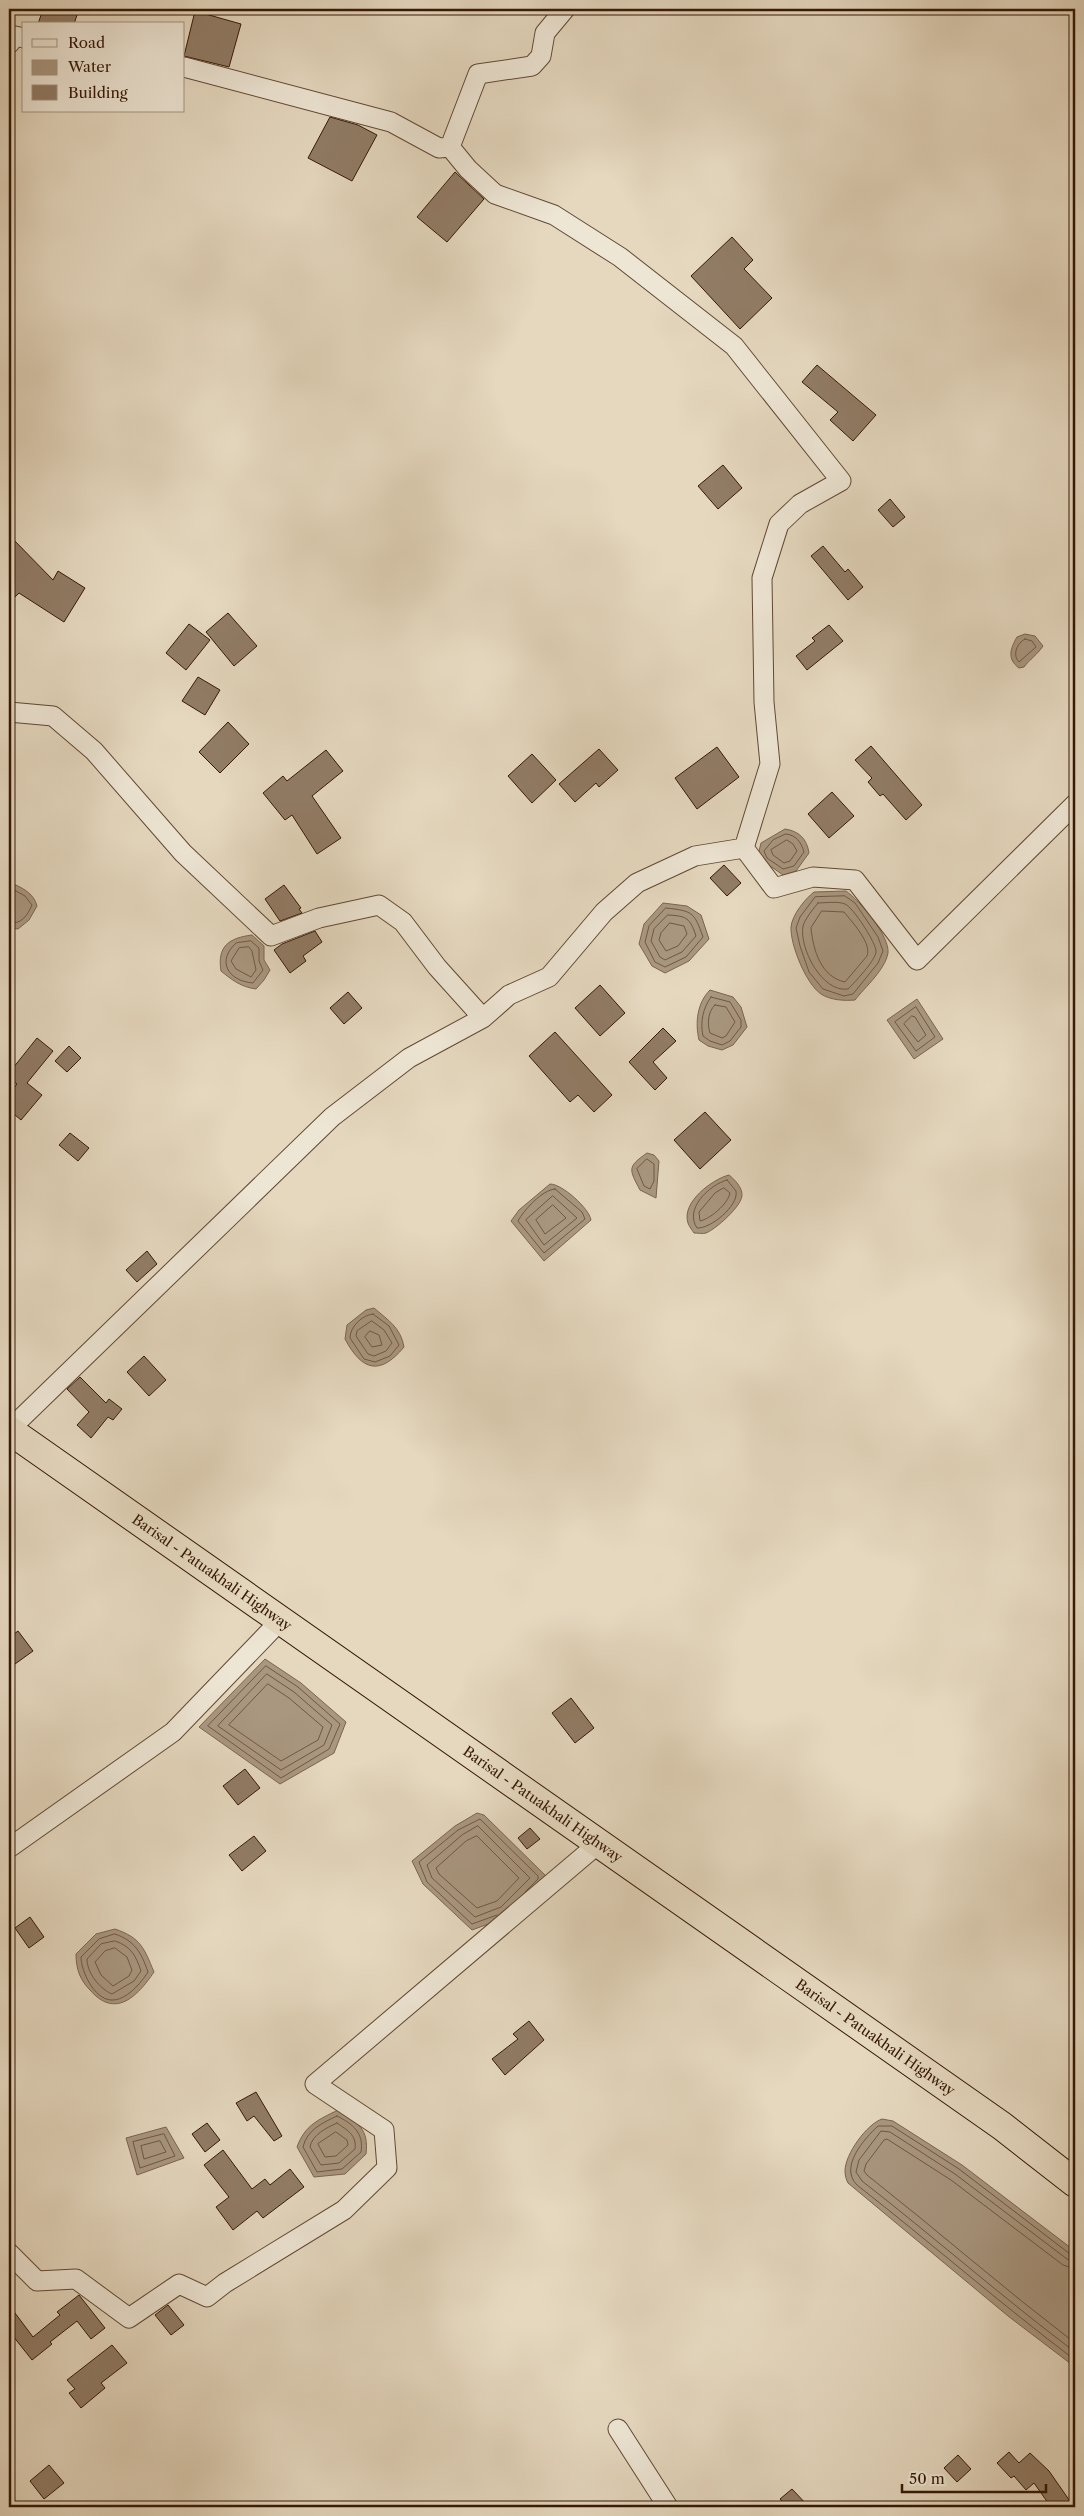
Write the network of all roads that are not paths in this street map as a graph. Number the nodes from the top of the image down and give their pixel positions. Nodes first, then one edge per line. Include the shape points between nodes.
1 (565, 9) edge
2 (22, 38) edge
3 (9, 44) edge
4 (185, 67) edge
5 (450, 146) junction
6 (9, 712) edge
7 (1075, 804) edge
8 (744, 848) junction
9 (483, 1018) junction
10 (9, 1430) edge
11 (280, 1621) junction
12 (598, 1844) junction
13 (9, 1848) edge
14 (1075, 2183) edge
15 (9, 2253) edge
16 (618, 2429) dead end
17 (668, 2507) edge

1 - 5 street via 545,33 541,56 532,66 478,74
2 - 3 street via 16,36
4 - 5 street via 391,122 439,148
5 - 8 street via 468,169 495,194 554,215 620,257 734,346 841,481 800,504 779,524 762,578 764,702 770,764
6 - 9 street via 52,716 94,751 183,853 271,936 319,918 379,905 403,922
7 - 8 street via 918,960 855,880 813,877 774,888
8 - 9 street via 696,856 637,883 604,912 549,977 509,995
9 - 10 street via 409,1058 332,1117
10 - 11 highway, Barisal - Patuakhali Highway
11 - 12 highway, Barisal - Patuakhali Highway
11 - 13 street via 173,1732
12 - 14 highway, Barisal - Patuakhali Highway via 1002,2126
12 - 15 street via 315,2084 384,2130 387,2168 344,2210 207,2297 179,2284 128,2318 76,2279 37,2281
16 - 17 street

